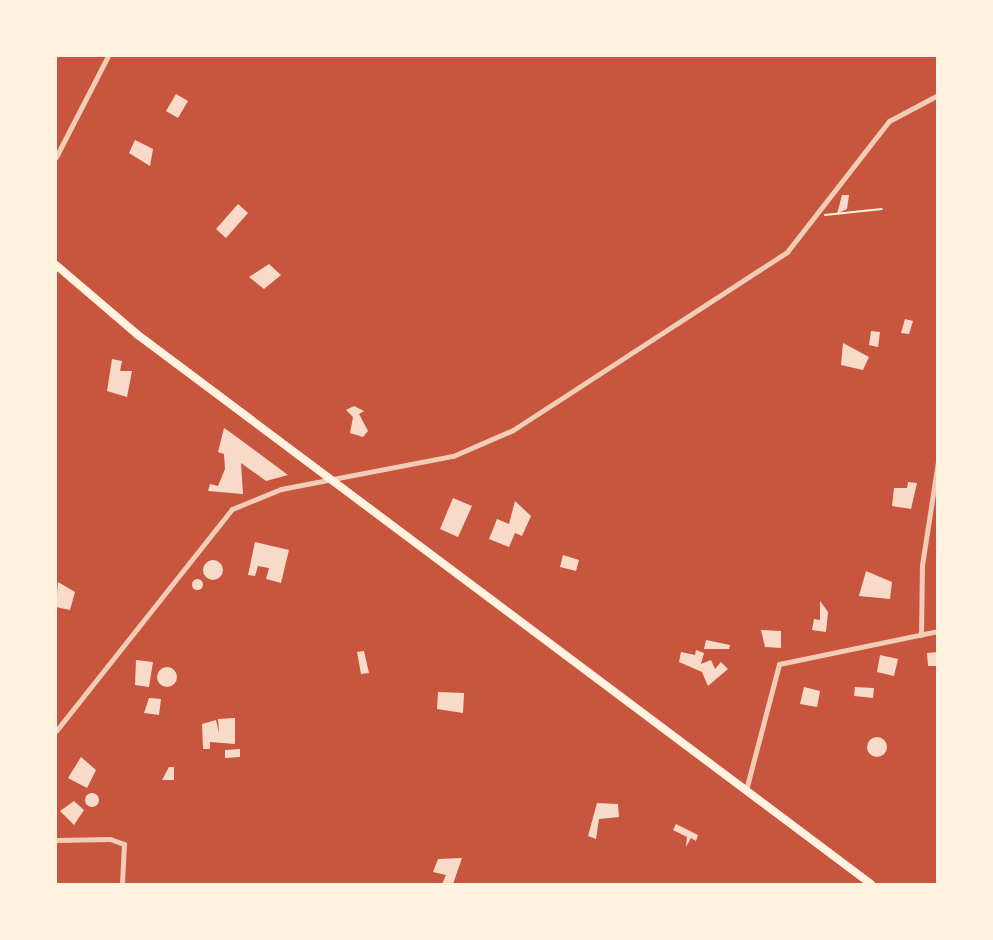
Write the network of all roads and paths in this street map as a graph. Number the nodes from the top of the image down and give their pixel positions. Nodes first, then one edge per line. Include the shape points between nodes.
1 (108, 56) edge
2 (938, 94) edge
3 (56, 157) edge
4 (882, 209) dead end
5 (819, 215) junction
6 (56, 265) edge
7 (938, 462) edge
8 (331, 478) junction
9 (938, 632) edge
10 (921, 635) junction
11 (56, 731) edge
12 (746, 790) junction
13 (56, 840) edge
14 (122, 885) edge
15 (871, 885) edge

1 - 3 street
2 - 5 street via 889,121
4 - 5 path
5 - 8 street via 765,268 513,430 453,456
6 - 8 main road via 138,336
7 - 10 street via 922,565
8 - 11 street via 252,498 232,509
8 - 12 main road
9 - 10 street
10 - 12 street via 779,664
12 - 15 main road
13 - 14 street via 110,839 124,844

